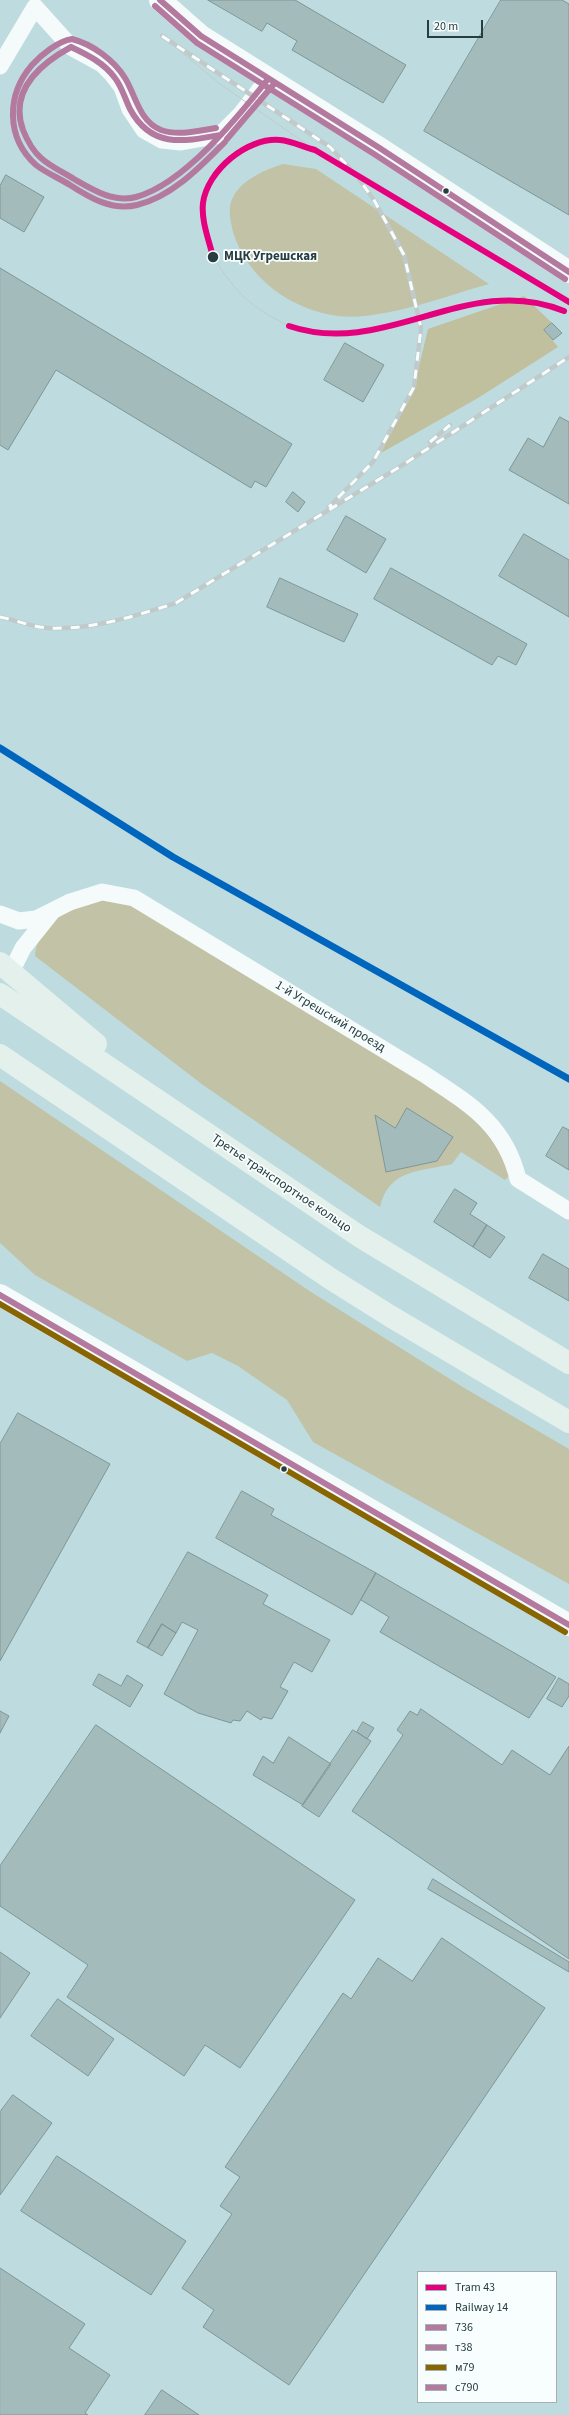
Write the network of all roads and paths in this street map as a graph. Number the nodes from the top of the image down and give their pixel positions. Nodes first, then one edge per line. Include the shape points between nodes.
1 (160, 0) edge
2 (0, 66) edge
3 (268, 79) junction
4 (569, 272) edge
5 (52, 913) junction
6 (0, 914) edge
7 (5, 968) edge
8 (0, 994) edge
9 (0, 1055) edge
10 (182, 1118) junction
11 (569, 1211) edge
12 (0, 1294) edge
13 (569, 1363) edge
14 (569, 1422) edge
15 (569, 1624) edge

1 - 3 main road via 201,36
2 - 3 street via 35,7 71,46 102,64 112,74 122,87 130,109 144,130 162,140 181,142 220,135 241,114
3 - 4 main road via 378,147
5 - 6 street, 1-й Угрешский проезд via 36,919 19,921
5 - 7 street, 1-й Угрешский проезд
5 - 11 street, 1-й Угрешский проезд via 70,902 102,892 134,898 466,1102 484,1115 496,1129 514,1164 518,1179
7 - 10 main road
8 - 10 main road, Третье транспортное кольцо
9 - 14 main road via 331,1279
10 - 13 main road, Третье транспортное кольцо via 416,1273
12 - 15 main road

